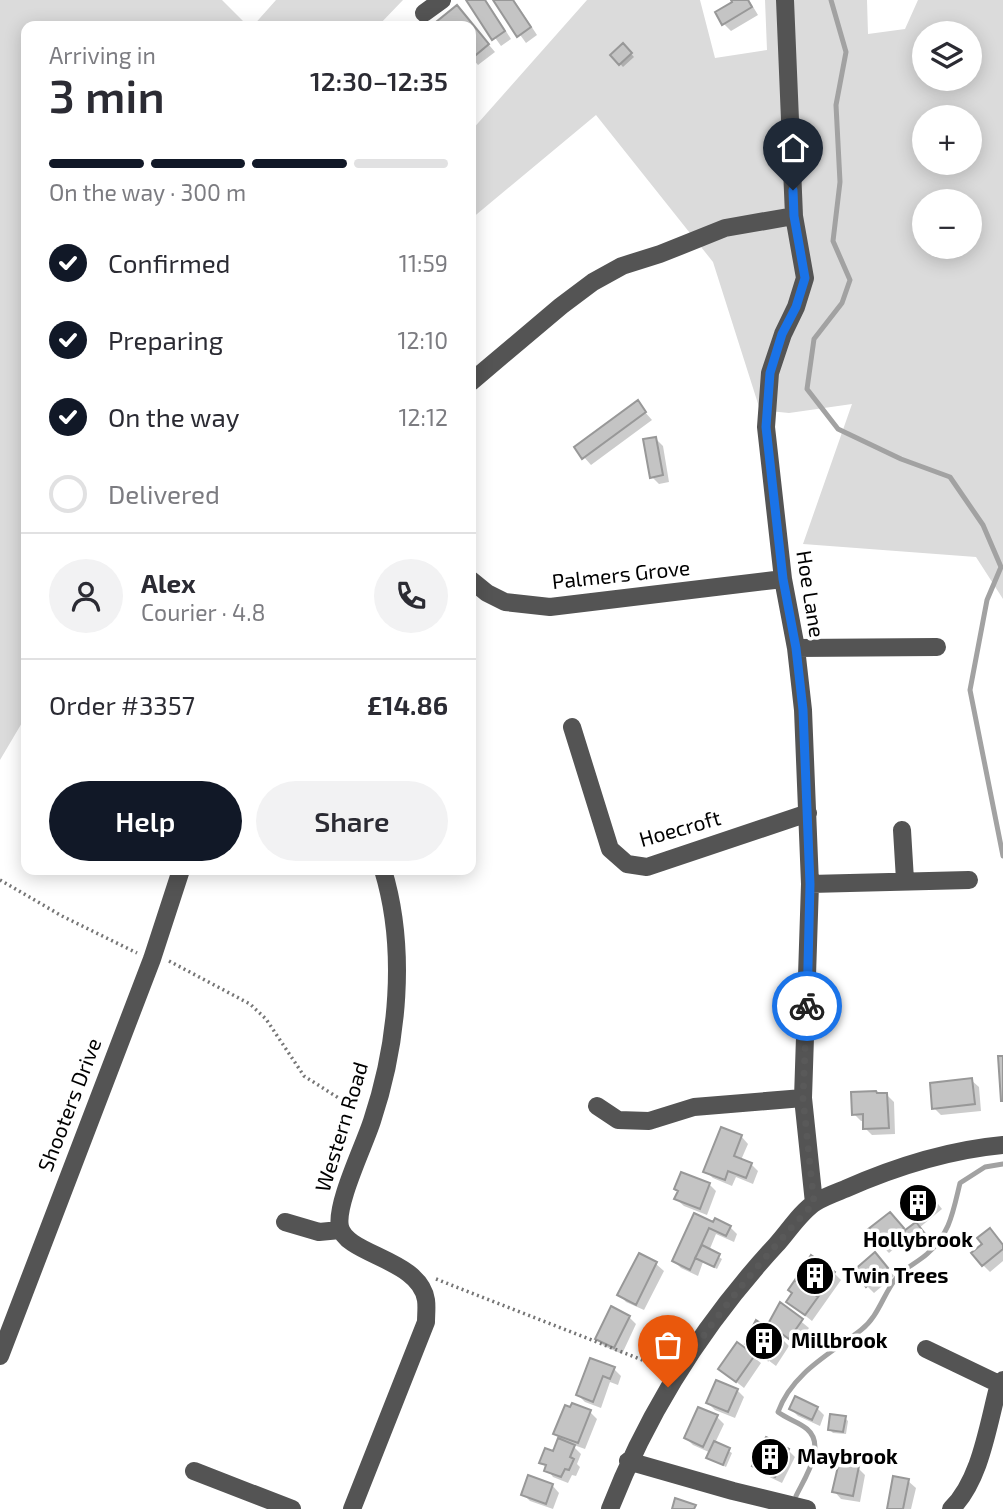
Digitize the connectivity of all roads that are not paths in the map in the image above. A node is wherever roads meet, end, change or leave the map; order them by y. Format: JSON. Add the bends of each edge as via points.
{"nodes":[{"id":1,"x":442,"y":0,"type":"edge"},
{"id":2,"x":785,"y":0,"type":"edge"},
{"id":3,"x":424,"y":13,"type":"dead end"},
{"id":4,"x":794,"y":216,"type":"junction"},
{"id":5,"x":476,"y":378,"type":"edge"},
{"id":6,"x":783,"y":579,"type":"junction"},
{"id":7,"x":476,"y":584,"type":"edge"},
{"id":8,"x":937,"y":647,"type":"dead end"},
{"id":9,"x":796,"y":648,"type":"junction"},
{"id":10,"x":572,"y":727,"type":"dead end"},
{"id":11,"x":808,"y":813,"type":"junction"},
{"id":12,"x":902,"y":830,"type":"dead end"},
{"id":13,"x":179,"y":875,"type":"edge"},
{"id":14,"x":384,"y":875,"type":"edge"},
{"id":15,"x":905,"y":880,"type":"junction"},
{"id":16,"x":969,"y":880,"type":"dead end"},
{"id":17,"x":810,"y":884,"type":"junction"},
{"id":18,"x":803,"y":1098,"type":"junction"},
{"id":19,"x":597,"y":1106,"type":"dead end"},
{"id":20,"x":1003,"y":1145,"type":"edge"},
{"id":21,"x":814,"y":1203,"type":"junction"},
{"id":22,"x":285,"y":1222,"type":"dead end"},
{"id":23,"x":340,"y":1230,"type":"junction"},
{"id":24,"x":926,"y":1349,"type":"dead end"},
{"id":25,"x":0,"y":1356,"type":"edge"},
{"id":26,"x":1001,"y":1382,"type":"edge"},
{"id":27,"x":628,"y":1461,"type":"junction"},
{"id":28,"x":194,"y":1471,"type":"dead end"},
{"id":29,"x":292,"y":1509,"type":"edge"},
{"id":30,"x":352,"y":1509,"type":"edge"},
{"id":31,"x":610,"y":1509,"type":"edge"},
{"id":32,"x":807,"y":1509,"type":"edge"},
{"id":33,"x":951,"y":1509,"type":"edge"}],
"edges":[{"from":1,"to":3,"type":"street"},
{"from":2,"to":4,"type":"street","name":"Hoe Lane"},
{"from":4,"to":5,"type":"street","via":[[725,228],[622,266],[570,299]]},
{"from":4,"to":6,"type":"street","name":"Hoe Lane","via":[[805,278],[770,373],[766,427]]},
{"from":6,"to":7,"type":"street","name":"Palmers Grove","via":[[550,607],[505,603]]},
{"from":6,"to":9,"type":"street","name":"Hoe Lane"},
{"from":8,"to":9,"type":"street"},
{"from":9,"to":11,"type":"street","name":"Hoe Lane"},
{"from":10,"to":11,"type":"street","name":"Hoecroft","via":[[610,849],[627,864],[647,867]]},
{"from":11,"to":17,"type":"street","name":"Hoe Lane"},
{"from":12,"to":15,"type":"street"},
{"from":13,"to":25,"type":"street","name":"Shooters Drive","via":[[153,956]]},
{"from":14,"to":23,"type":"street","name":"Western Road","via":[[396,944],[391,1041],[373,1119],[339,1212]]},
{"from":15,"to":16,"type":"street"},
{"from":15,"to":17,"type":"street"},
{"from":17,"to":18,"type":"street","name":"Hoe Lane"},
{"from":18,"to":19,"type":"street","via":[[694,1107],[649,1121],[618,1119]]},
{"from":18,"to":21,"type":"street","name":"Hoe Lane"},
{"from":20,"to":21,"type":"street","via":[[916,1162]]},
{"from":21,"to":27,"type":"street","via":[[704,1333]]},
{"from":22,"to":23,"type":"street","via":[[319,1232]]},
{"from":23,"to":30,"type":"street","via":[[351,1243],[392,1262],[416,1280],[426,1298],[426,1322]]},
{"from":24,"to":26,"type":"street"},
{"from":26,"to":33,"type":"street","via":[[974,1474]]},
{"from":27,"to":31,"type":"street"},
{"from":27,"to":32,"type":"street"},
{"from":28,"to":29,"type":"street"}]}
